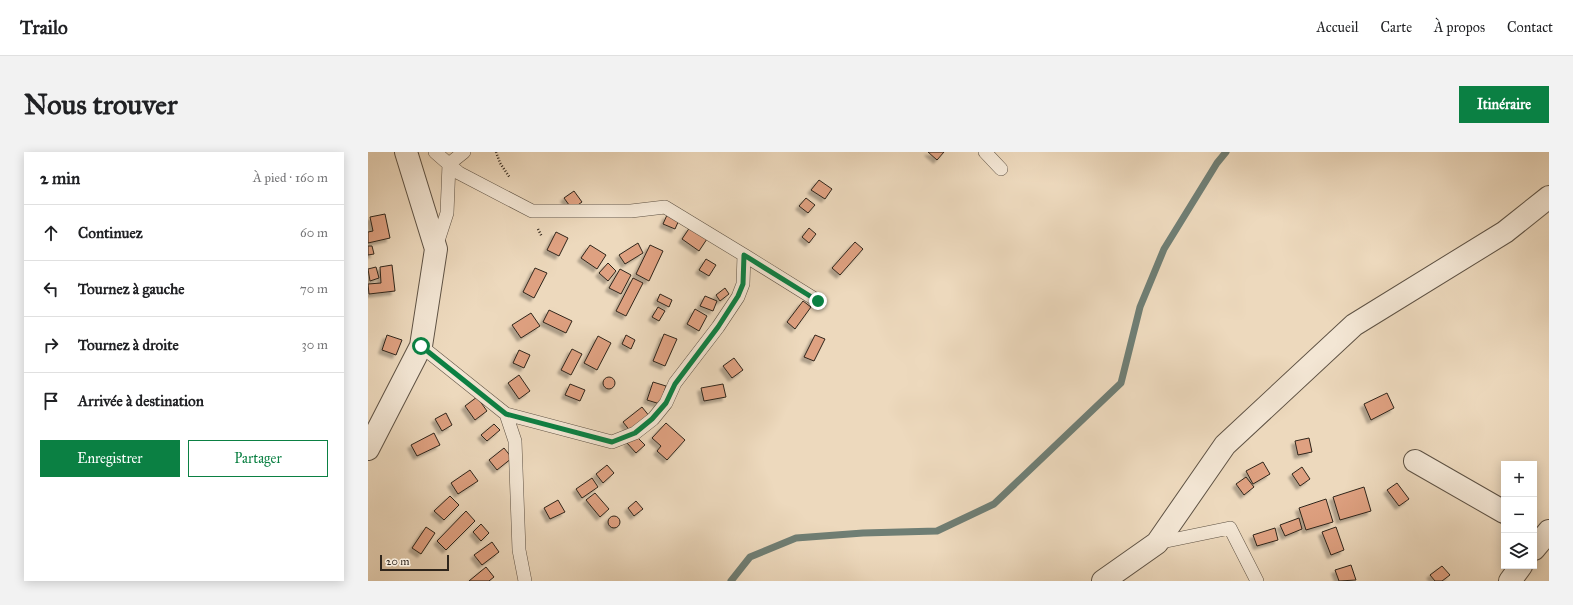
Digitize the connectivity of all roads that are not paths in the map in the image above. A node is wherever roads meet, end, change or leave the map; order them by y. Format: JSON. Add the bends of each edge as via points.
{"nodes":[{"id":1,"x":406,"y":152,"type":"edge"},
{"id":2,"x":435,"y":152,"type":"edge"},
{"id":3,"x":464,"y":152,"type":"edge"},
{"id":4,"x":985,"y":152,"type":"edge"},
{"id":5,"x":449,"y":164,"type":"junction"},
{"id":6,"x":1001,"y":169,"type":"dead end"},
{"id":7,"x":1549,"y":197,"type":"edge"},
{"id":8,"x":436,"y":249,"type":"junction"},
{"id":9,"x":744,"y":255,"type":"junction"},
{"id":10,"x":818,"y":301,"type":"dead end"},
{"id":11,"x":421,"y":346,"type":"junction"},
{"id":12,"x":506,"y":414,"type":"junction"},
{"id":13,"x":368,"y":449,"type":"edge"},
{"id":14,"x":1415,"y":461,"type":"dead end"},
{"id":15,"x":1501,"y":510,"type":"edge"},
{"id":16,"x":1157,"y":543,"type":"junction"},
{"id":17,"x":1519,"y":569,"type":"edge"},
{"id":18,"x":524,"y":581,"type":"edge"},
{"id":19,"x":1103,"y":581,"type":"edge"},
{"id":20,"x":1257,"y":581,"type":"edge"},
{"id":21,"x":1510,"y":581,"type":"edge"}],
"edges":[{"from":1,"to":8,"type":"street"},
{"from":2,"to":5,"type":"lane"},
{"from":3,"to":5,"type":"lane"},
{"from":4,"to":6,"type":"lane"},
{"from":5,"to":8,"type":"lane","via":[[447,213]]},
{"from":5,"to":9,"type":"lane","via":[[459,172],[532,211],[631,211],[665,207]]},
{"from":7,"to":16,"type":"street","via":[[1505,232],[1354,325],[1225,445]]},
{"from":8,"to":11,"type":"street"},
{"from":9,"to":10,"type":"lane"},
{"from":9,"to":12,"type":"lane","via":[[743,284],[738,296],[675,384],[666,403],[635,433],[612,442]]},
{"from":11,"to":12,"type":"lane"},
{"from":11,"to":13,"type":"street"},
{"from":12,"to":18,"type":"lane","via":[[515,441],[520,550]]},
{"from":14,"to":15,"type":"street"},
{"from":16,"to":19,"type":"street"},
{"from":16,"to":20,"type":"lane","via":[[1230,528]]},
{"from":17,"to":21,"type":"street"}]}
